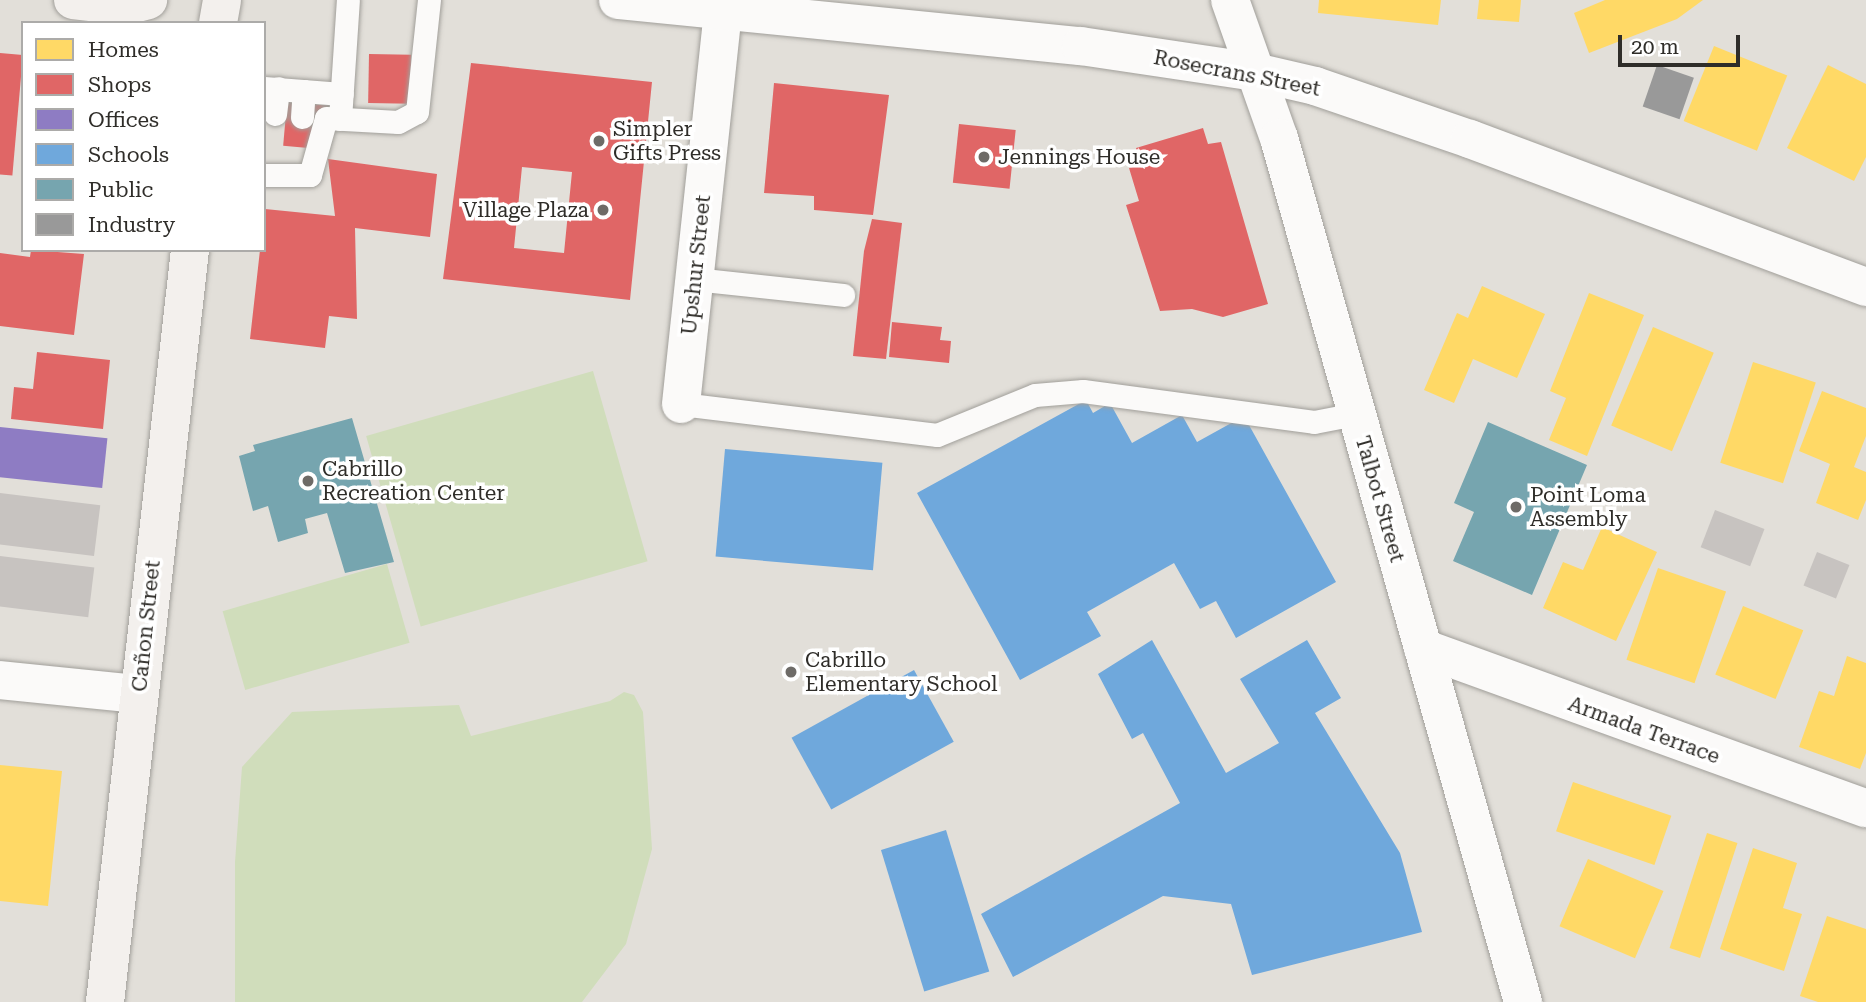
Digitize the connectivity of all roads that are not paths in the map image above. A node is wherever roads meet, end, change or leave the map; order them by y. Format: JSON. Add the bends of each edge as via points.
{"nodes":[{"id":1,"x":73,"y":0,"type":"edge"},
{"id":2,"x":148,"y":0,"type":"edge"},
{"id":3,"x":222,"y":0,"type":"edge"},
{"id":4,"x":348,"y":0,"type":"edge"},
{"id":5,"x":429,"y":0,"type":"edge"},
{"id":6,"x":618,"y":0,"type":"edge"},
{"id":7,"x":1230,"y":0,"type":"edge"},
{"id":8,"x":724,"y":4,"type":"edge"},
{"id":9,"x":218,"y":21,"type":"edge"},
{"id":10,"x":1255,"y":72,"type":"junction"},
{"id":11,"x":271,"y":88,"type":"edge"},
{"id":12,"x":304,"y":91,"type":"junction"},
{"id":13,"x":342,"y":94,"type":"junction"},
{"id":14,"x":275,"y":114,"type":"dead end"},
{"id":15,"x":302,"y":117,"type":"dead end"},
{"id":16,"x":340,"y":119,"type":"junction"},
{"id":17,"x":269,"y":170,"type":"edge"},
{"id":18,"x":190,"y":252,"type":"edge"},
{"id":19,"x":694,"y":279,"type":"junction"},
{"id":20,"x":1866,"y":287,"type":"edge"},
{"id":21,"x":844,"y":295,"type":"dead end"},
{"id":22,"x":681,"y":404,"type":"joint"},
{"id":23,"x":1355,"y":414,"type":"junction"},
{"id":24,"x":1423,"y":648,"type":"junction"},
{"id":25,"x":0,"y":680,"type":"edge"},
{"id":26,"x":139,"y":694,"type":"junction"},
{"id":27,"x":1866,"y":808,"type":"edge"},
{"id":28,"x":1515,"y":1000,"type":"edge"},
{"id":29,"x":105,"y":1002,"type":"edge"}],
"edges":[{"from":1,"to":2,"type":"main road","via":[[126,6]]},
{"from":3,"to":9,"type":"main road"},
{"from":4,"to":13,"type":"lane"},
{"from":5,"to":16,"type":"lane","via":[[418,113],[398,122]]},
{"from":6,"to":8,"type":"main road","name":"Rosecrans Street"},
{"from":7,"to":10,"type":"main road","name":"Talbot Street"},
{"from":8,"to":10,"type":"main road","name":"Rosecrans Street","via":[[1081,46]]},
{"from":8,"to":19,"type":"main road","name":"Upshur Street"},
{"from":10,"to":20,"type":"main road","name":"Rosecrans Street","via":[[1315,86],[1470,138]]},
{"from":10,"to":23,"type":"main road","name":"Talbot Street","via":[[1279,138]]},
{"from":11,"to":12,"type":"lane"},
{"from":11,"to":14,"type":"lane"},
{"from":12,"to":13,"type":"lane"},
{"from":12,"to":15,"type":"lane"},
{"from":13,"to":16,"type":"lane"},
{"from":16,"to":17,"type":"lane","via":[[323,121],[313,170]]},
{"from":18,"to":26,"type":"main road","name":"Cañon Street"},
{"from":19,"to":21,"type":"lane"},
{"from":19,"to":22,"type":"main road","name":"Upshur Street"},
{"from":22,"to":23,"type":"lane","via":[[936,435],[1035,395],[1083,391],[1314,422]]},
{"from":23,"to":24,"type":"main road","name":"Talbot Street"},
{"from":24,"to":27,"type":"main road","name":"Armada Terrace"},
{"from":24,"to":28,"type":"main road","name":"Talbot Street"},
{"from":25,"to":26,"type":"main road"},
{"from":26,"to":29,"type":"main road","name":"Cañon Street"}]}
